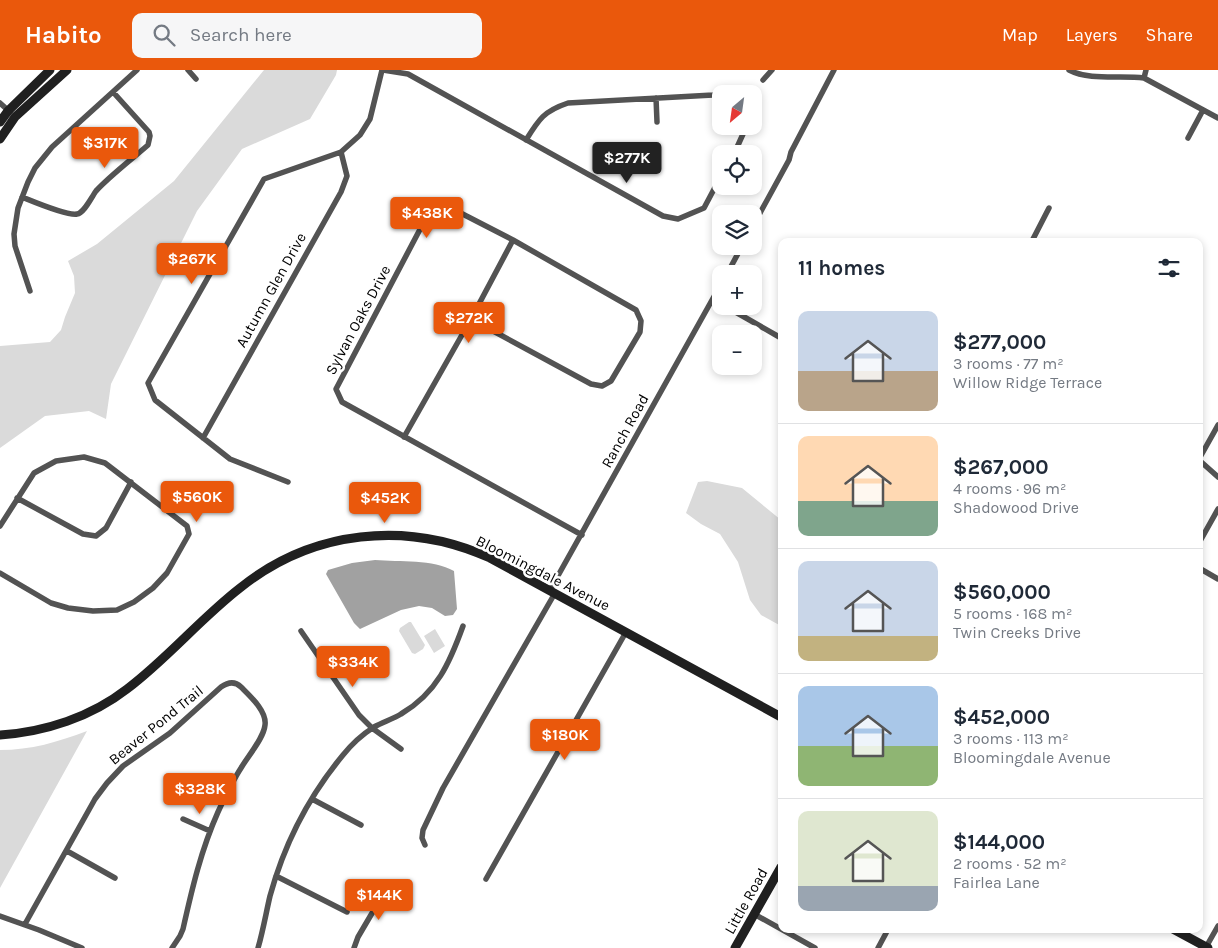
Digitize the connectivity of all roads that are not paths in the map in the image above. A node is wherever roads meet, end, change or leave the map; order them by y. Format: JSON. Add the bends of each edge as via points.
{"nodes":[{"id":1,"x":50,"y":70,"type":"edge"},
{"id":2,"x":67,"y":70,"type":"edge"},
{"id":3,"x":137,"y":70,"type":"edge"},
{"id":4,"x":188,"y":70,"type":"edge"},
{"id":5,"x":382,"y":70,"type":"edge"},
{"id":6,"x":772,"y":70,"type":"edge"},
{"id":7,"x":834,"y":70,"type":"edge"},
{"id":8,"x":1069,"y":70,"type":"edge"},
{"id":9,"x":1146,"y":70,"type":"edge"},
{"id":10,"x":1144,"y":78,"type":"junction"},
{"id":11,"x":196,"y":79,"type":"dead end"},
{"id":12,"x":763,"y":80,"type":"dead end"},
{"id":13,"x":113,"y":92,"type":"junction"},
{"id":14,"x":712,"y":95,"type":"edge"},
{"id":15,"x":656,"y":98,"type":"junction"},
{"id":16,"x":0,"y":103,"type":"edge"},
{"id":17,"x":1204,"y":110,"type":"junction"},
{"id":18,"x":12,"y":114,"type":"junction"},
{"id":19,"x":1218,"y":118,"type":"edge"},
{"id":20,"x":0,"y":122,"type":"edge"},
{"id":21,"x":657,"y":122,"type":"dead end"},
{"id":22,"x":1188,"y":138,"type":"dead end"},
{"id":23,"x":0,"y":139,"type":"edge"},
{"id":24,"x":526,"y":140,"type":"junction"},
{"id":25,"x":341,"y":152,"type":"junction"},
{"id":26,"x":712,"y":193,"type":"edge"},
{"id":27,"x":22,"y":197,"type":"junction"},
{"id":28,"x":1049,"y":208,"type":"dead end"},
{"id":29,"x":762,"y":209,"type":"edge"},
{"id":30,"x":1034,"y":238,"type":"edge"},
{"id":31,"x":513,"y":240,"type":"junction"},
{"id":32,"x":30,"y":291,"type":"dead end"},
{"id":33,"x":712,"y":301,"type":"edge"},
{"id":34,"x":741,"y":315,"type":"edge"},
{"id":35,"x":471,"y":319,"type":"junction"},
{"id":36,"x":778,"y":336,"type":"edge"},
{"id":37,"x":1218,"y":425,"type":"edge"},
{"id":38,"x":404,"y":437,"type":"junction"},
{"id":39,"x":202,"y":438,"type":"junction"},
{"id":40,"x":1203,"y":453,"type":"edge"},
{"id":41,"x":1203,"y":464,"type":"edge"},
{"id":42,"x":1218,"y":477,"type":"edge"},
{"id":43,"x":131,"y":482,"type":"junction"},
{"id":44,"x":288,"y":482,"type":"dead end"},
{"id":45,"x":17,"y":498,"type":"junction"},
{"id":46,"x":1218,"y":509,"type":"edge"},
{"id":47,"x":0,"y":526,"type":"edge"},
{"id":48,"x":582,"y":535,"type":"junction"},
{"id":49,"x":1203,"y":536,"type":"edge"},
{"id":50,"x":1203,"y":570,"type":"edge"},
{"id":51,"x":0,"y":573,"type":"edge"},
{"id":52,"x":1218,"y":579,"type":"edge"},
{"id":53,"x":552,"y":591,"type":"junction"},
{"id":54,"x":463,"y":626,"type":"dead end"},
{"id":55,"x":301,"y":631,"type":"dead end"},
{"id":56,"x":626,"y":632,"type":"junction"},
{"id":57,"x":778,"y":715,"type":"edge"},
{"id":58,"x":372,"y":728,"type":"junction"},
{"id":59,"x":0,"y":735,"type":"edge"},
{"id":60,"x":401,"y":749,"type":"dead end"},
{"id":61,"x":312,"y":799,"type":"junction"},
{"id":62,"x":182,"y":819,"type":"dead end"},
{"id":63,"x":361,"y":825,"type":"dead end"},
{"id":64,"x":210,"y":831,"type":"junction"},
{"id":65,"x":425,"y":845,"type":"dead end"},
{"id":66,"x":67,"y":850,"type":"junction"},
{"id":67,"x":778,"y":872,"type":"edge"},
{"id":68,"x":276,"y":876,"type":"junction"},
{"id":69,"x":115,"y":878,"type":"dead end"},
{"id":70,"x":486,"y":879,"type":"dead end"},
{"id":71,"x":388,"y":886,"type":"dead end"},
{"id":72,"x":347,"y":912,"type":"dead end"},
{"id":73,"x":754,"y":914,"type":"junction"},
{"id":74,"x":0,"y":916,"type":"edge"},
{"id":75,"x":25,"y":924,"type":"junction"},
{"id":76,"x":1218,"y":926,"type":"edge"},
{"id":77,"x":778,"y":928,"type":"edge"},
{"id":78,"x":788,"y":933,"type":"edge"},
{"id":79,"x":795,"y":933,"type":"edge"},
{"id":80,"x":887,"y":933,"type":"edge"},
{"id":81,"x":1179,"y":933,"type":"edge"},
{"id":82,"x":793,"y":936,"type":"junction"},
{"id":83,"x":82,"y":948,"type":"edge"},
{"id":84,"x":172,"y":948,"type":"edge"},
{"id":85,"x":258,"y":948,"type":"edge"},
{"id":86,"x":354,"y":948,"type":"edge"},
{"id":87,"x":735,"y":948,"type":"edge"},
{"id":88,"x":815,"y":948,"type":"edge"},
{"id":89,"x":878,"y":948,"type":"edge"},
{"id":90,"x":1207,"y":948,"type":"edge"}],
"edges":[{"from":1,"to":18,"type":"street"},
{"from":2,"to":18,"type":"street"},
{"from":3,"to":13,"type":"street"},
{"from":4,"to":11,"type":"street"},
{"from":5,"to":24,"type":"street","via":[[408,74]]},
{"from":5,"to":25,"type":"street","via":[[370,118],[360,135]]},
{"from":6,"to":12,"type":"street"},
{"from":7,"to":29,"type":"street"},
{"from":8,"to":10,"type":"street","via":[[1086,76]]},
{"from":9,"to":10,"type":"street"},
{"from":10,"to":17,"type":"street"},
{"from":13,"to":27,"type":"street","via":[[43,157]]},
{"from":13,"to":27,"type":"street","via":[[149,132],[148,144],[99,188],[78,214],[68,214]]},
{"from":14,"to":15,"type":"street"},
{"from":15,"to":21,"type":"street"},
{"from":15,"to":24,"type":"street","via":[[568,103],[555,107],[536,124]]},
{"from":16,"to":18,"type":"street"},
{"from":17,"to":19,"type":"street"},
{"from":17,"to":22,"type":"street"},
{"from":18,"to":20,"type":"street"},
{"from":18,"to":23,"type":"street"},
{"from":24,"to":26,"type":"street","via":[[663,216],[678,219],[704,208]]},
{"from":25,"to":39,"type":"street","name":"Autumn Glen Drive","via":[[347,176],[341,192]]},
{"from":25,"to":39,"type":"street","via":[[264,179],[148,383],[155,400]]},
{"from":27,"to":32,"type":"street","via":[[15,224],[15,246]]},
{"from":28,"to":30,"type":"street"},
{"from":31,"to":35,"type":"street"},
{"from":31,"to":35,"type":"street","name":"Sylvan Oaks Drive","via":[[636,310],[641,321],[640,332],[611,382],[602,386],[591,384]]},
{"from":31,"to":38,"type":"street","name":"Sylvan Oaks Drive","via":[[449,207],[434,209],[427,216],[336,389],[342,402]]},
{"from":33,"to":48,"type":"street","name":"Ranch Road"},
{"from":34,"to":36,"type":"street"},
{"from":35,"to":38,"type":"street"},
{"from":37,"to":40,"type":"street"},
{"from":38,"to":48,"type":"street","name":"Sylvan Oaks Drive"},
{"from":39,"to":44,"type":"street","via":[[230,459]]},
{"from":41,"to":42,"type":"street"},
{"from":43,"to":45,"type":"street","via":[[105,463],[84,457],[56,461],[34,473]]},
{"from":43,"to":45,"type":"street","via":[[106,528],[96,536],[83,534]]},
{"from":43,"to":51,"type":"street","via":[[187,526],[189,534],[167,573],[134,602],[117,610],[68,608],[51,603]]},
{"from":45,"to":47,"type":"street"},
{"from":46,"to":49,"type":"street"},
{"from":48,"to":53,"type":"street","name":"Ranch Road"},
{"from":50,"to":52,"type":"street"},
{"from":53,"to":56,"type":"street","name":"Bloomingdale Avenue"},
{"from":53,"to":59,"type":"street","name":"Bloomingdale Avenue","via":[[490,558],[444,542],[388,535],[332,542],[291,557],[250,580],[137,681],[102,705],[52,726]]},
{"from":53,"to":65,"type":"street","name":"Ranch Road","via":[[532,634],[443,788],[423,830]]},
{"from":54,"to":58,"type":"street","via":[[454,652],[436,684],[402,714]]},
{"from":55,"to":58,"type":"street","via":[[359,715]]},
{"from":56,"to":57,"type":"street","name":"Bloomingdale Avenue"},
{"from":56,"to":70,"type":"street"},
{"from":58,"to":60,"type":"street"},
{"from":58,"to":61,"type":"street","via":[[344,753]]},
{"from":61,"to":63,"type":"street"},
{"from":61,"to":68,"type":"street","via":[[293,832]]},
{"from":62,"to":64,"type":"street"},
{"from":64,"to":66,"type":"street","name":"Beaver Pond Trail","via":[[265,725],[262,710],[240,686],[233,683],[221,687],[170,733],[117,772],[99,794]]},
{"from":64,"to":84,"type":"street","name":"Beaver Pond Trail","via":[[180,936]]},
{"from":66,"to":69,"type":"street"},
{"from":66,"to":75,"type":"street","name":"Beaver Pond Trail"},
{"from":67,"to":73,"type":"street","name":"Little Road"},
{"from":68,"to":72,"type":"street"},
{"from":68,"to":85,"type":"street"},
{"from":71,"to":86,"type":"street"},
{"from":73,"to":77,"type":"street"},
{"from":73,"to":87,"type":"street","name":"Little Road"},
{"from":74,"to":75,"type":"street"},
{"from":75,"to":83,"type":"street"},
{"from":76,"to":90,"type":"street"},
{"from":78,"to":82,"type":"street"},
{"from":79,"to":82,"type":"street"},
{"from":80,"to":89,"type":"street"},
{"from":81,"to":90,"type":"street"},
{"from":82,"to":88,"type":"street"}]}
